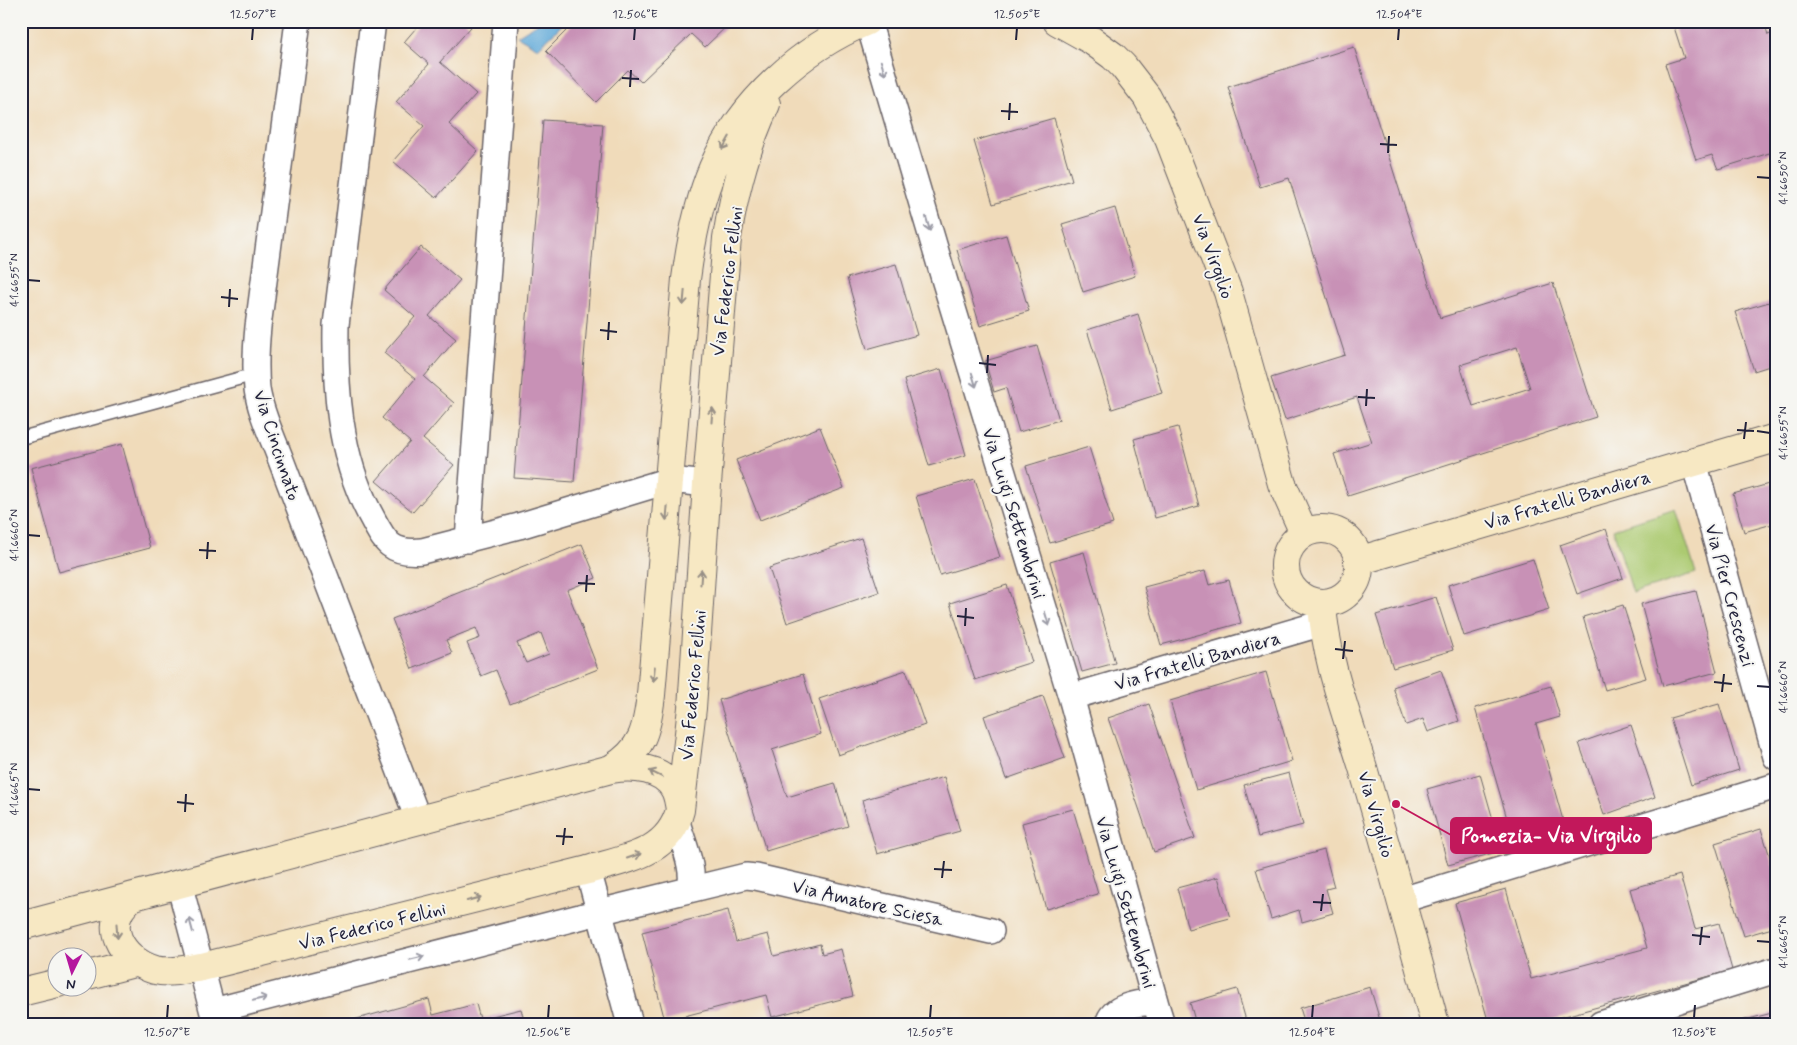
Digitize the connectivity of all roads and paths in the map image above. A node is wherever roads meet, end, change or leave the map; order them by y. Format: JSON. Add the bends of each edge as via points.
{"nodes":[{"id":1,"x":298,"y":21,"type":"edge"},
{"id":2,"x":372,"y":21,"type":"edge"},
{"id":3,"x":506,"y":21,"type":"edge"},
{"id":4,"x":868,"y":21,"type":"edge"},
{"id":5,"x":1058,"y":21,"type":"edge"},
{"id":6,"x":779,"y":78,"type":"junction"},
{"id":7,"x":256,"y":374,"type":"junction"},
{"id":8,"x":21,"y":438,"type":"edge"},
{"id":9,"x":1776,"y":438,"type":"edge"},
{"id":10,"x":1694,"y":462,"type":"junction"},
{"id":11,"x":670,"y":480,"type":"junction"},
{"id":12,"x":707,"y":484,"type":"junction"},
{"id":13,"x":1304,"y":534,"type":"junction"},
{"id":14,"x":468,"y":540,"type":"junction"},
{"id":15,"x":1358,"y":560,"type":"junction"},
{"id":16,"x":1322,"y":613,"type":"junction"},
{"id":17,"x":1070,"y":697,"type":"junction"},
{"id":18,"x":1776,"y":757,"type":"edge"},
{"id":19,"x":611,"y":769,"type":"junction"},
{"id":20,"x":1776,"y":786,"type":"edge"},
{"id":21,"x":678,"y":816,"type":"junction"},
{"id":22,"x":418,"y":819,"type":"junction"},
{"id":23,"x":588,"y":870,"type":"junction"},
{"id":24,"x":180,"y":883,"type":"junction"},
{"id":25,"x":689,"y":890,"type":"junction"},
{"id":26,"x":132,"y":897,"type":"junction"},
{"id":27,"x":1402,"y":900,"type":"junction"},
{"id":28,"x":598,"y":912,"type":"junction"},
{"id":29,"x":21,"y":926,"type":"edge"},
{"id":30,"x":990,"y":931,"type":"dead end"},
{"id":31,"x":138,"y":962,"type":"junction"},
{"id":32,"x":202,"y":966,"type":"junction"},
{"id":33,"x":1776,"y":970,"type":"edge"},
{"id":34,"x":98,"y":972,"type":"edge"},
{"id":35,"x":48,"y":985,"type":"edge"},
{"id":36,"x":21,"y":992,"type":"edge"},
{"id":37,"x":1159,"y":1014,"type":"edge"},
{"id":38,"x":214,"y":1017,"type":"edge"},
{"id":39,"x":1605,"y":1023,"type":"edge"},
{"id":40,"x":630,"y":1024,"type":"edge"},
{"id":41,"x":1108,"y":1024,"type":"edge"},
{"id":42,"x":1435,"y":1024,"type":"edge"}],
"edges":[{"from":1,"to":7,"type":"street","name":"Via Cincinnato","via":[[258,327]]},
{"from":2,"to":14,"type":"street","via":[[336,325],[338,386],[346,453],[358,490],[383,538],[390,545],[414,552]]},
{"from":3,"to":14,"type":"street"},
{"from":4,"to":6,"type":"street","via":[[820,46]]},
{"from":4,"to":17,"type":"street","name":"Via Luigi Settembrini","one_way":true},
{"from":5,"to":13,"type":"street","name":"Via Virgilio","via":[[1091,40],[1123,66],[1147,97],[1169,139],[1228,292],[1282,484]]},
{"from":6,"to":11,"type":"street","name":"Via Federico Fellini","one_way":true,"via":[[750,108],[726,142],[696,217],[686,279]]},
{"from":12,"to":6,"type":"street","name":"Via Federico Fellini","one_way":true,"via":[[722,281],[730,221],[752,139]]},
{"from":7,"to":8,"type":"lane"},
{"from":7,"to":22,"type":"street","name":"Via Cincinnato","via":[[260,400],[276,446]]},
{"from":9,"to":10,"type":"street","name":"Via Fratelli Bandiera"},
{"from":10,"to":15,"type":"street","name":"Via Fratelli Bandiera"},
{"from":10,"to":18,"type":"street","name":"Via Pier Crescenzi"},
{"from":11,"to":12,"type":"street"},
{"from":11,"to":14,"type":"street"},
{"from":11,"to":19,"type":"street","name":"Via Federico Fellini","one_way":true,"via":[[647,725],[636,749]]},
{"from":21,"to":12,"type":"street","name":"Via Federico Fellini","one_way":true,"via":[[692,708]]},
{"from":13,"to":15,"type":"street","via":[[1315,530],[1338,533],[1348,540]]},
{"from":13,"to":16,"type":"street","via":[[1288,551],[1286,575],[1299,595]]},
{"from":15,"to":16,"type":"street","via":[[1358,573],[1353,585]]},
{"from":16,"to":17,"type":"street","name":"Via Fratelli Bandiera"},
{"from":16,"to":27,"type":"street","name":"Via Virgilio","via":[[1336,678]]},
{"from":17,"to":37,"type":"street","name":"Via Luigi Settembrini"},
{"from":21,"to":19,"type":"street","one_way":true,"via":[[676,791],[658,774],[642,768]]},
{"from":19,"to":22,"type":"street","name":"Via Federico Fellini"},
{"from":20,"to":27,"type":"street"},
{"from":23,"to":21,"type":"street","name":"Via Federico Fellini","one_way":true,"via":[[647,851],[665,838]]},
{"from":21,"to":25,"type":"street","via":[[691,869]]},
{"from":22,"to":24,"type":"street","name":"Via Federico Fellini"},
{"from":23,"to":28,"type":"street"},
{"from":32,"to":23,"type":"street","name":"Via Federico Fellini","one_way":true},
{"from":24,"to":26,"type":"street","name":"Via Federico Fellini"},
{"from":32,"to":24,"type":"street","one_way":true},
{"from":25,"to":28,"type":"street"},
{"from":25,"to":30,"type":"street","name":"Via Amatore Sciesa","via":[[756,876]]},
{"from":26,"to":29,"type":"street","name":"Via Federico Fellini"},
{"from":26,"to":31,"type":"street","name":"Via Federico Fellini","one_way":true,"via":[[120,910],[117,934],[124,951]]},
{"from":27,"to":42,"type":"street","name":"Via Virgilio"},
{"from":38,"to":28,"type":"street","one_way":true},
{"from":28,"to":40,"type":"street"},
{"from":31,"to":32,"type":"street","name":"Via Federico Fellini","via":[[171,972]]},
{"from":31,"to":34,"type":"street"},
{"from":32,"to":38,"type":"street"},
{"from":33,"to":39,"type":"street"},
{"from":35,"to":36,"type":"street"},
{"from":37,"to":41,"type":"street","via":[[1154,1003],[1147,1002],[1123,1008],[1110,1016]]}]}
